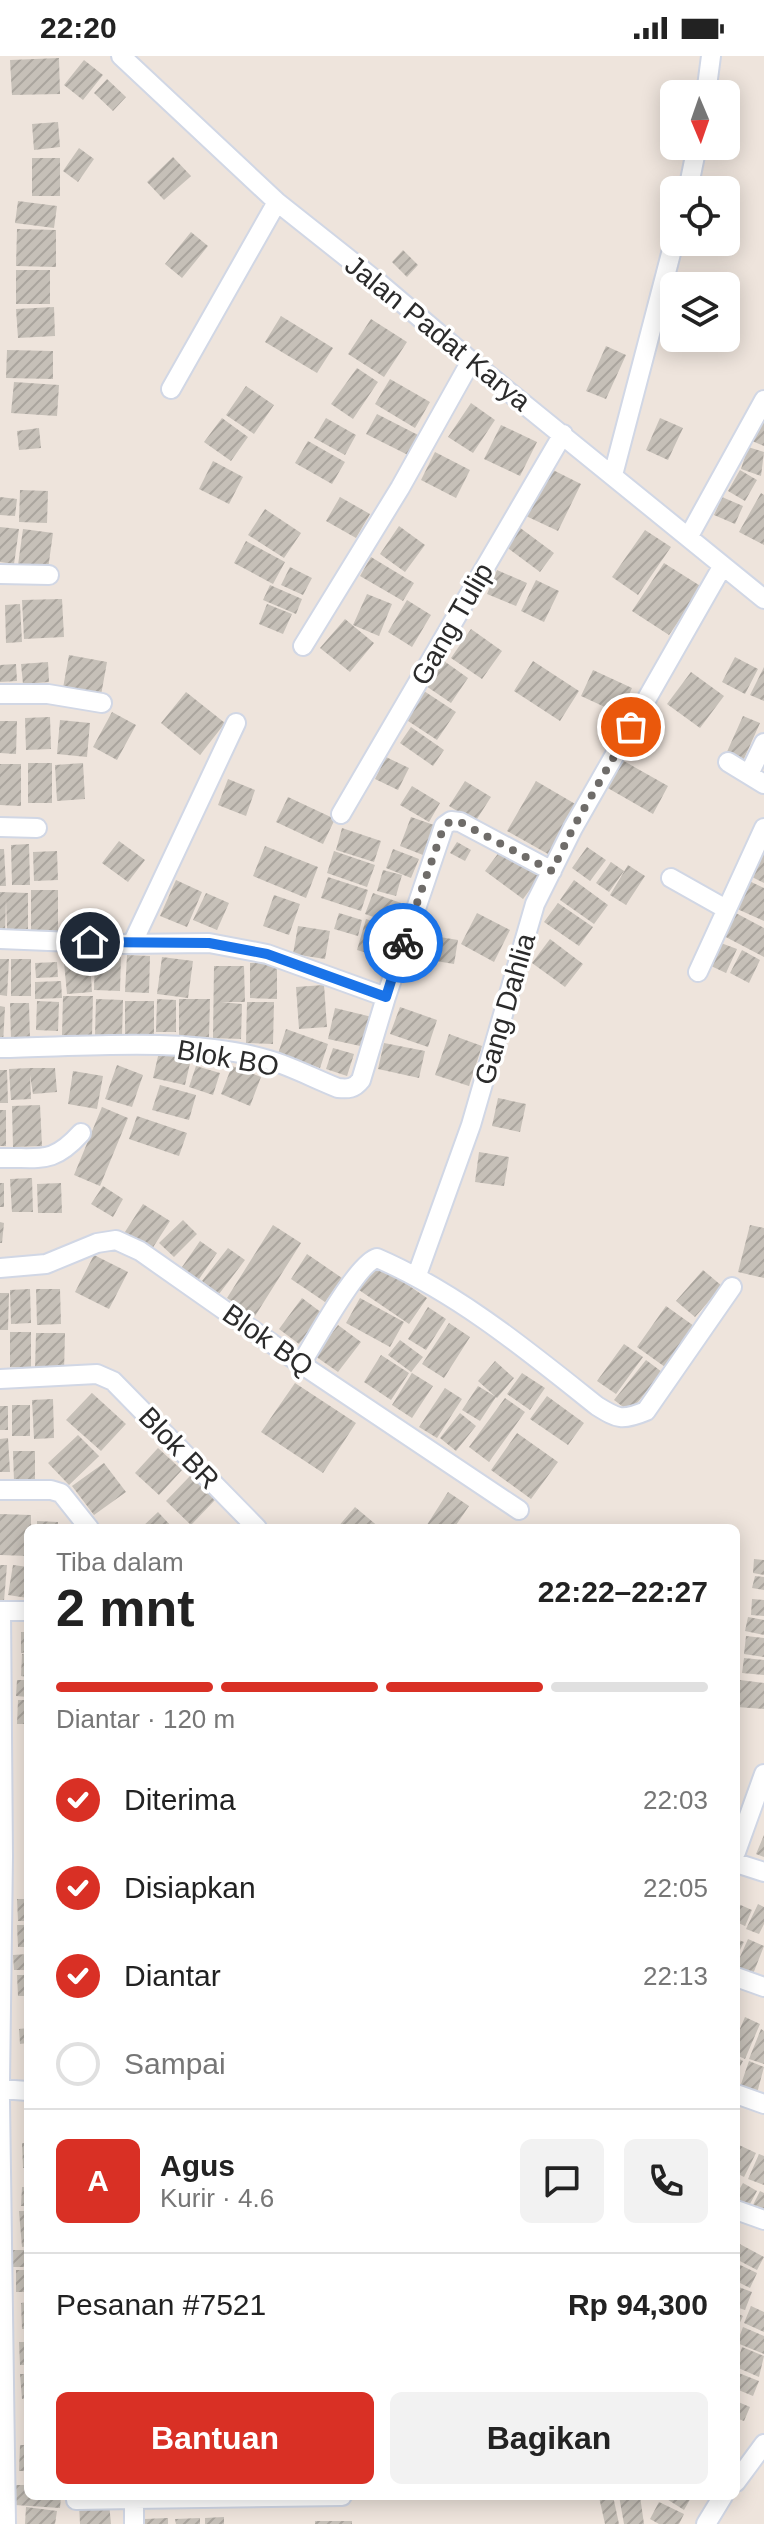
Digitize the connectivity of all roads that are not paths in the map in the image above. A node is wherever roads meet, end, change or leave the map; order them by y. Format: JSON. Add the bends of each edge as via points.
{"nodes":[{"id":1,"x":121,"y":56,"type":"edge"},
{"id":2,"x":711,"y":56,"type":"edge"},
{"id":3,"x":708,"y":80,"type":"edge"},
{"id":4,"x":277,"y":202,"type":"junction"},
{"id":5,"x":670,"y":256,"type":"edge"},
{"id":6,"x":471,"y":361,"type":"junction"},
{"id":7,"x":171,"y":389,"type":"dead end"},
{"id":8,"x":764,"y":400,"type":"edge"},
{"id":9,"x":563,"y":434,"type":"junction"},
{"id":10,"x":613,"y":475,"type":"junction"},
{"id":11,"x":689,"y":536,"type":"junction"},
{"id":12,"x":722,"y":567,"type":"junction"},
{"id":13,"x":0,"y":574,"type":"edge"},
{"id":14,"x":49,"y":575,"type":"dead end"},
{"id":15,"x":764,"y":599,"type":"edge"},
{"id":16,"x":303,"y":646,"type":"dead end"},
{"id":17,"x":0,"y":694,"type":"edge"},
{"id":18,"x":102,"y":703,"type":"dead end"},
{"id":19,"x":236,"y":723,"type":"dead end"},
{"id":20,"x":764,"y":743,"type":"edge"},
{"id":21,"x":728,"y":762,"type":"dead end"},
{"id":22,"x":756,"y":779,"type":"edge"},
{"id":23,"x":341,"y":814,"type":"dead end"},
{"id":24,"x":0,"y":827,"type":"edge"},
{"id":25,"x":37,"y":828,"type":"dead end"},
{"id":26,"x":764,"y":828,"type":"edge"},
{"id":27,"x":552,"y":871,"type":"junction"},
{"id":28,"x":671,"y":878,"type":"dead end"},
{"id":29,"x":726,"y":909,"type":"junction"},
{"id":30,"x":0,"y":939,"type":"edge"},
{"id":31,"x":132,"y":944,"type":"junction"},
{"id":32,"x":698,"y":972,"type":"dead end"},
{"id":33,"x":386,"y":997,"type":"junction"},
{"id":34,"x":0,"y":1048,"type":"edge"},
{"id":35,"x":81,"y":1133,"type":"dead end"},
{"id":36,"x":0,"y":1158,"type":"edge"},
{"id":37,"x":0,"y":1268,"type":"edge"},
{"id":38,"x":417,"y":1275,"type":"junction"},
{"id":39,"x":732,"y":1287,"type":"dead end"},
{"id":40,"x":301,"y":1364,"type":"junction"},
{"id":41,"x":0,"y":1379,"type":"edge"},
{"id":42,"x":0,"y":1490,"type":"edge"},
{"id":43,"x":519,"y":1510,"type":"dead end"},
{"id":44,"x":86,"y":1524,"type":"edge"},
{"id":45,"x":253,"y":1524,"type":"edge"},
{"id":46,"x":1,"y":1611,"type":"edge"},
{"id":47,"x":24,"y":1611,"type":"edge"},
{"id":48,"x":1,"y":1735,"type":"edge"},
{"id":49,"x":764,"y":1774,"type":"edge"},
{"id":50,"x":740,"y":1841,"type":"edge"},
{"id":51,"x":2,"y":1857,"type":"edge"},
{"id":52,"x":740,"y":1864,"type":"edge"},
{"id":53,"x":764,"y":1872,"type":"edge"},
{"id":54,"x":1,"y":1971,"type":"edge"},
{"id":55,"x":740,"y":1978,"type":"edge"},
{"id":56,"x":764,"y":1987,"type":"edge"},
{"id":57,"x":0,"y":2086,"type":"edge"},
{"id":58,"x":24,"y":2090,"type":"edge"},
{"id":59,"x":740,"y":2095,"type":"edge"},
{"id":60,"x":0,"y":2100,"type":"edge"},
{"id":61,"x":764,"y":2104,"type":"edge"},
{"id":62,"x":740,"y":2211,"type":"edge"},
{"id":63,"x":0,"y":2217,"type":"edge"},
{"id":64,"x":764,"y":2220,"type":"edge"},
{"id":65,"x":2,"y":2410,"type":"edge"},
{"id":66,"x":764,"y":2444,"type":"edge"},
{"id":67,"x":740,"y":2477,"type":"edge"},
{"id":68,"x":134,"y":2500,"type":"edge"},
{"id":69,"x":721,"y":2500,"type":"edge"},
{"id":70,"x":0,"y":2523,"type":"edge"},
{"id":71,"x":6,"y":2524,"type":"edge"},
{"id":72,"x":134,"y":2524,"type":"edge"},
{"id":73,"x":706,"y":2524,"type":"edge"}],
"edges":[{"from":1,"to":4,"type":"street","name":"Jalan Padat Karya"},
{"from":2,"to":3,"type":"street"},
{"from":4,"to":6,"type":"street","name":"Jalan Padat Karya"},
{"from":4,"to":7,"type":"street"},
{"from":5,"to":10,"type":"street"},
{"from":6,"to":9,"type":"street","name":"Jalan Padat Karya"},
{"from":6,"to":16,"type":"street"},
{"from":8,"to":11,"type":"street"},
{"from":9,"to":10,"type":"street","name":"Jalan Padat Karya"},
{"from":9,"to":23,"type":"street","name":"Gang Tulip"},
{"from":10,"to":11,"type":"street","name":"Jalan Padat Karya"},
{"from":11,"to":12,"type":"street","name":"Jalan Padat Karya"},
{"from":12,"to":15,"type":"street","name":"Jalan Padat Karya"},
{"from":12,"to":27,"type":"street","name":"Gang Dahlia"},
{"from":13,"to":14,"type":"street"},
{"from":17,"to":18,"type":"street","via":[[48,694]]},
{"from":19,"to":31,"type":"street"},
{"from":20,"to":22,"type":"street"},
{"from":21,"to":22,"type":"street"},
{"from":24,"to":25,"type":"street"},
{"from":26,"to":29,"type":"street"},
{"from":27,"to":33,"type":"street","via":[[451,821],[440,832]]},
{"from":27,"to":38,"type":"street","name":"Gang Dahlia","via":[[535,904],[471,1125]]},
{"from":28,"to":29,"type":"street"},
{"from":29,"to":32,"type":"street"},
{"from":30,"to":31,"type":"street"},
{"from":31,"to":33,"type":"street","via":[[209,943],[267,954]]},
{"from":33,"to":34,"type":"street","name":"Blok BO","via":[[361,1080],[348,1089],[269,1060],[216,1050]]},
{"from":35,"to":36,"type":"street","via":[[65,1151],[51,1157]]},
{"from":37,"to":40,"type":"street","name":"Blok BQ","via":[[46,1264],[116,1240],[140,1251]]},
{"from":38,"to":39,"type":"street","via":[[618,1419],[646,1411]]},
{"from":38,"to":40,"type":"street","via":[[372,1259],[346,1290]]},
{"from":40,"to":43,"type":"street","name":"Blok BQ"},
{"from":41,"to":45,"type":"street","name":"Blok BR","via":[[97,1374],[113,1381]]},
{"from":42,"to":44,"type":"street","via":[[61,1493]]},
{"from":46,"to":47,"type":"street"},
{"from":46,"to":48,"type":"street"},
{"from":48,"to":51,"type":"street"},
{"from":49,"to":50,"type":"street"},
{"from":51,"to":54,"type":"street"},
{"from":52,"to":53,"type":"street"},
{"from":54,"to":57,"type":"street"},
{"from":55,"to":56,"type":"street"},
{"from":57,"to":58,"type":"street"},
{"from":59,"to":61,"type":"street"},
{"from":60,"to":63,"type":"street"},
{"from":62,"to":64,"type":"street"},
{"from":63,"to":65,"type":"street"},
{"from":65,"to":71,"type":"street"},
{"from":66,"to":67,"type":"street"},
{"from":68,"to":72,"type":"street"},
{"from":69,"to":73,"type":"street"},
{"from":70,"to":71,"type":"street"}]}
